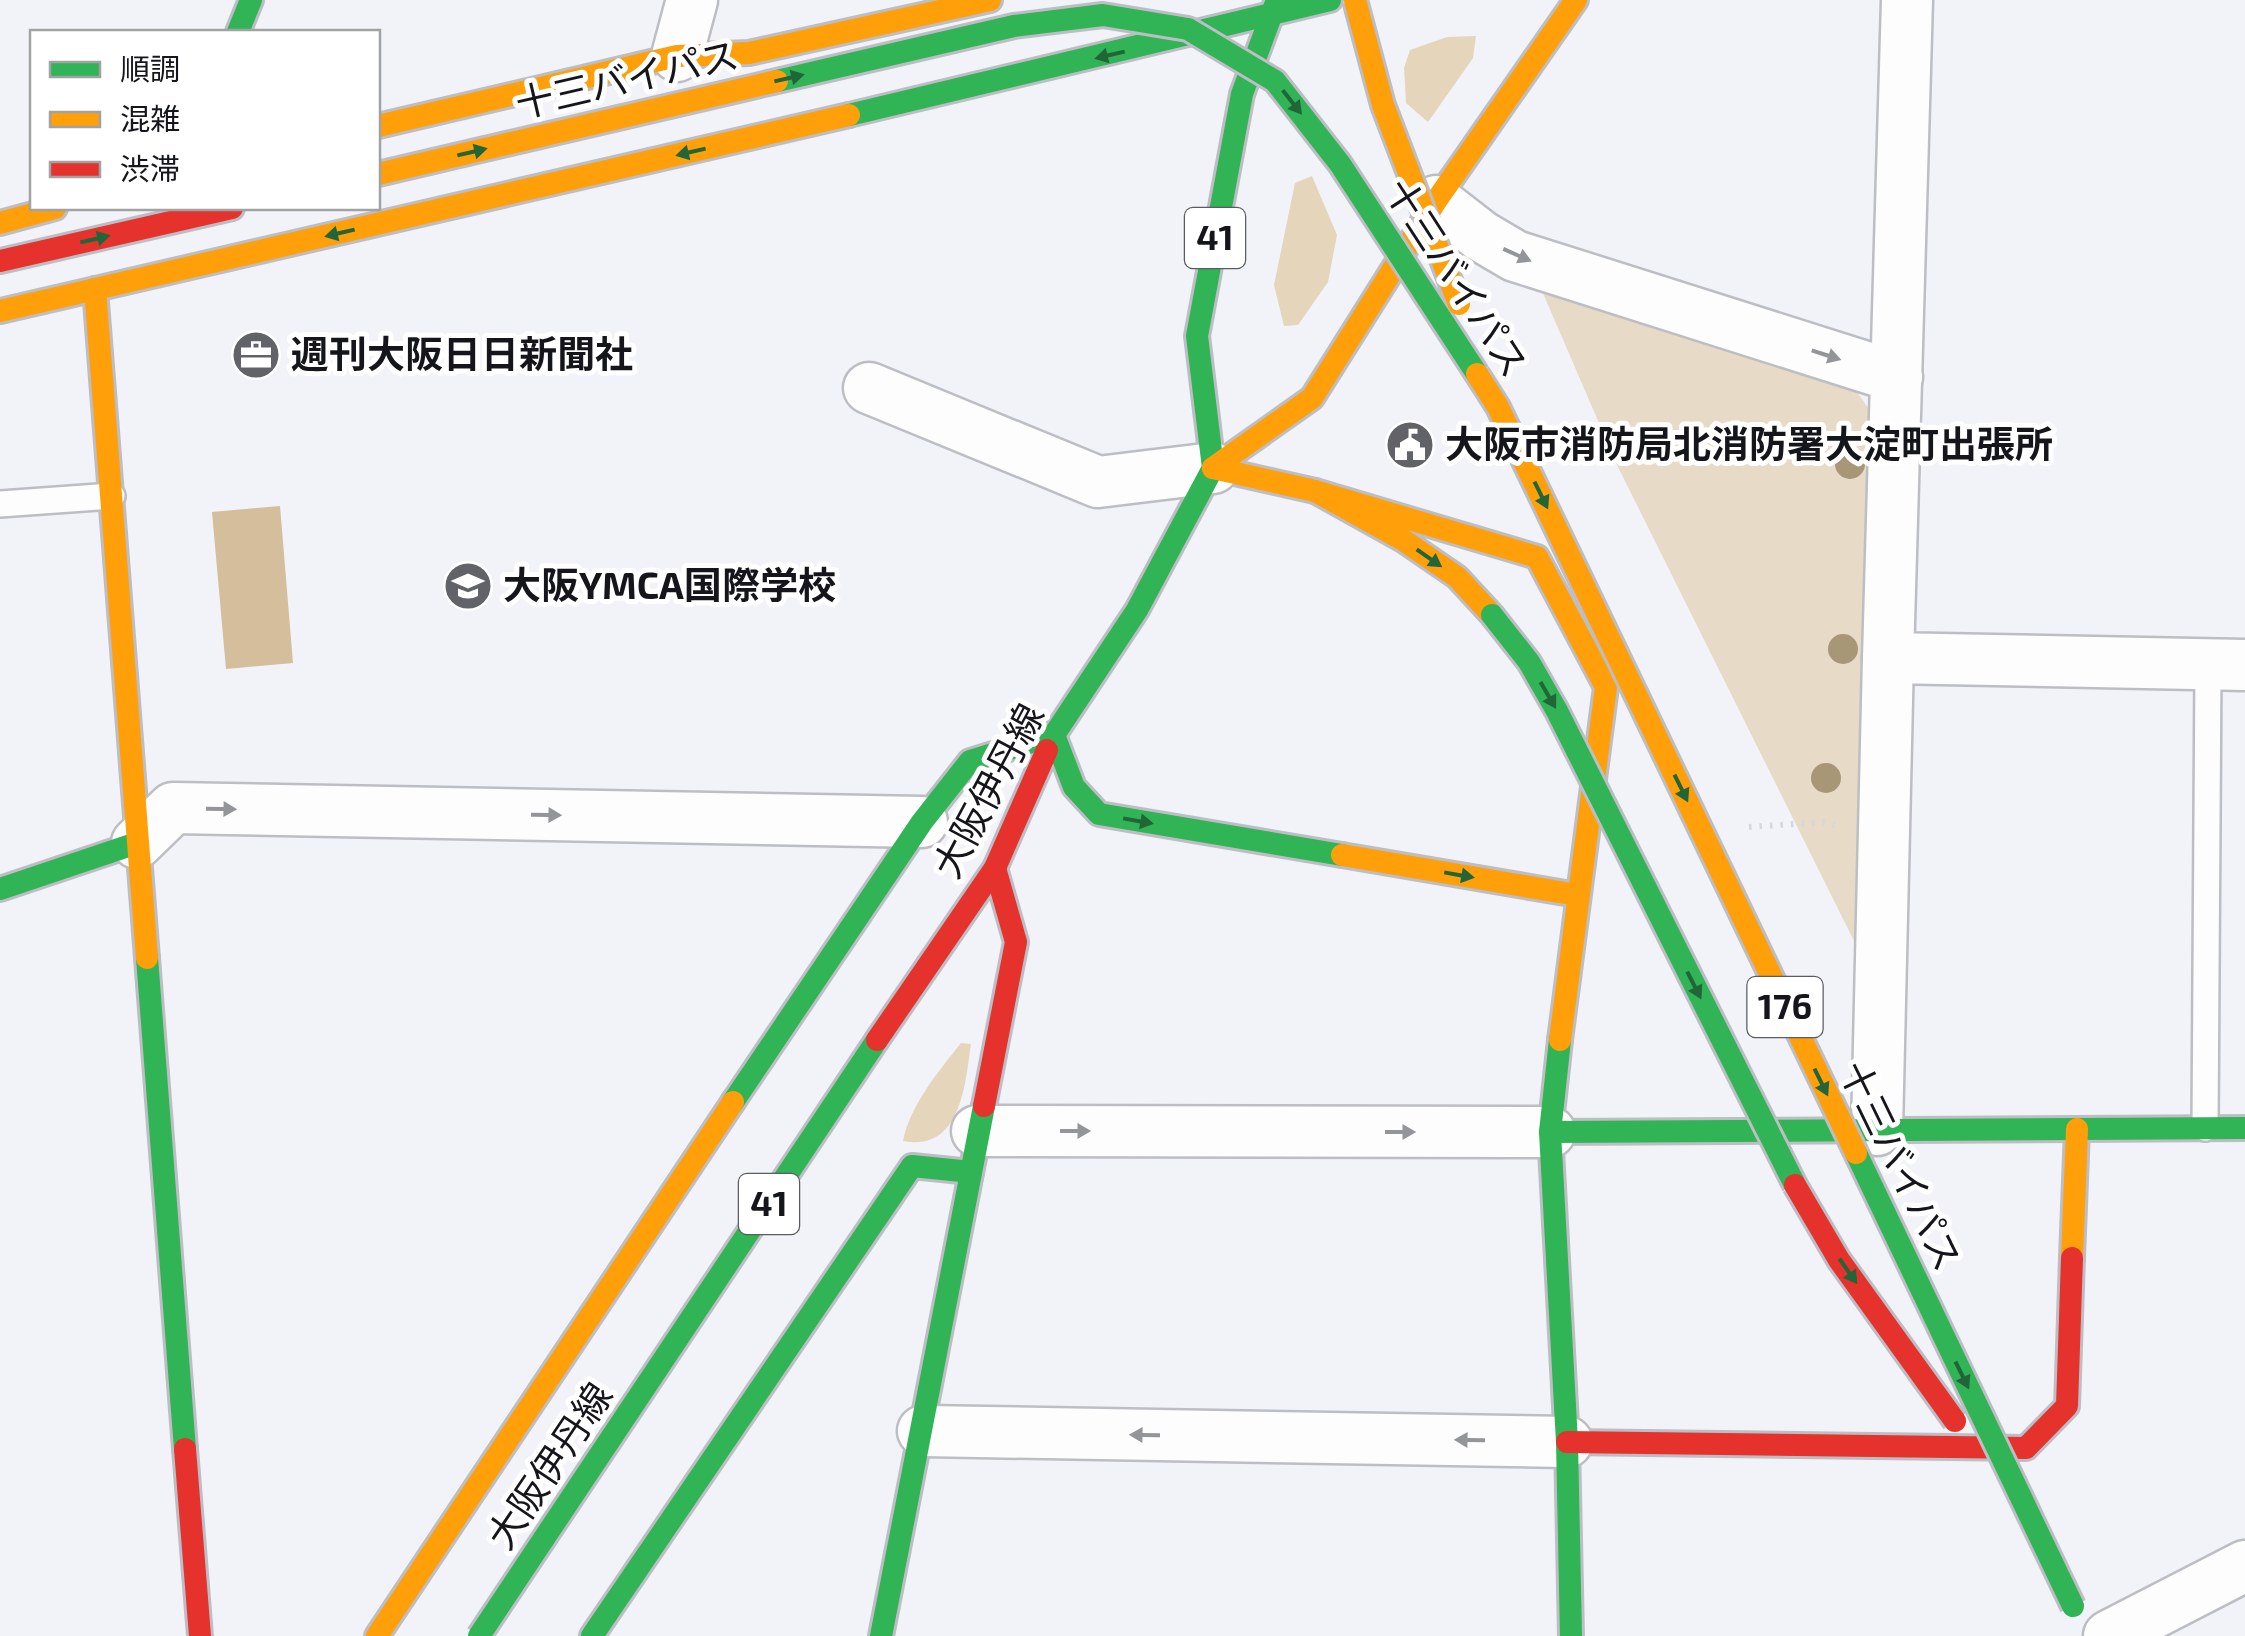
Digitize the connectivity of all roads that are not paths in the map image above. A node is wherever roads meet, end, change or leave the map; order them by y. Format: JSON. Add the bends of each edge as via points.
{"nodes":[{"id":1,"x":251,"y":0,"type":"edge"},
{"id":2,"x":692,"y":0,"type":"edge"},
{"id":3,"x":990,"y":0,"type":"edge"},
{"id":4,"x":1330,"y":0,"type":"edge"},
{"id":5,"x":1355,"y":0,"type":"edge"},
{"id":6,"x":1576,"y":0,"type":"edge"},
{"id":7,"x":1908,"y":0,"type":"edge"},
{"id":8,"x":1274,"y":7,"type":"edge"},
{"id":9,"x":239,"y":30,"type":"edge"},
{"id":10,"x":677,"y":56,"type":"junction"},
{"id":11,"x":380,"y":126,"type":"edge"},
{"id":12,"x":380,"y":174,"type":"edge"},
{"id":13,"x":1436,"y":201,"type":"junction"},
{"id":14,"x":48,"y":210,"type":"edge"},
{"id":15,"x":223,"y":210,"type":"edge"},
{"id":16,"x":0,"y":223,"type":"edge"},
{"id":17,"x":0,"y":261,"type":"edge"},
{"id":18,"x":94,"y":289,"type":"junction"},
{"id":19,"x":0,"y":311,"type":"edge"},
{"id":20,"x":1897,"y":377,"type":"junction"},
{"id":21,"x":869,"y":388,"type":"dead end"},
{"id":22,"x":1498,"y":407,"type":"junction"},
{"id":23,"x":1213,"y":468,"type":"junction"},
{"id":24,"x":1315,"y":491,"type":"junction"},
{"id":25,"x":112,"y":496,"type":"junction"},
{"id":26,"x":0,"y":504,"type":"edge"},
{"id":27,"x":1888,"y":658,"type":"junction"},
{"id":28,"x":2226,"y":666,"type":"edge"},
{"id":29,"x":1054,"y":735,"type":"junction"},
{"id":30,"x":922,"y":822,"type":"junction"},
{"id":31,"x":137,"y":843,"type":"junction"},
{"id":32,"x":995,"y":868,"type":"junction"},
{"id":33,"x":0,"y":889,"type":"edge"},
{"id":34,"x":1577,"y":895,"type":"junction"},
{"id":35,"x":2206,"y":1128,"type":"junction"},
{"id":36,"x":2245,"y":1128,"type":"edge"},
{"id":37,"x":2077,"y":1129,"type":"junction"},
{"id":38,"x":1877,"y":1130,"type":"junction"},
{"id":39,"x":1550,"y":1132,"type":"junction"},
{"id":40,"x":974,"y":1152,"type":"junction"},
{"id":41,"x":923,"y":1431,"type":"junction"},
{"id":42,"x":1567,"y":1442,"type":"junction"},
{"id":43,"x":2041,"y":1540,"type":"junction"},
{"id":44,"x":2245,"y":1566,"type":"edge"},
{"id":45,"x":2094,"y":1628,"type":"edge"},
{"id":46,"x":200,"y":1636,"type":"edge"},
{"id":47,"x":377,"y":1636,"type":"edge"},
{"id":48,"x":479,"y":1636,"type":"edge"},
{"id":49,"x":592,"y":1636,"type":"edge"},
{"id":50,"x":881,"y":1636,"type":"edge"},
{"id":51,"x":1571,"y":1636,"type":"edge"}],
"edges":[{"from":1,"to":9,"type":"main road"},
{"from":2,"to":10,"type":"street"},
{"from":3,"to":10,"type":"main road","via":[[749,53]]},
{"from":4,"to":8,"type":"main road"},
{"from":5,"to":22,"type":"main road","bridge":true,"via":[[1383,104]]},
{"from":6,"to":13,"type":"main road"},
{"from":7,"to":20,"type":"street"},
{"from":8,"to":18,"type":"main road","one_way":true,"via":[[1138,48]]},
{"from":8,"to":23,"type":"main road","number":"41","via":[[1242,94],[1197,336]]},
{"from":10,"to":11,"type":"main road"},
{"from":12,"to":22,"type":"main road","name":"十三バイパス","number":"176","one_way":true,"bridge":true,"via":[[1014,26],[1104,15],[1188,29],[1275,81],[1340,164]]},
{"from":13,"to":20,"type":"street","one_way":true,"via":[[1515,256]]},
{"from":13,"to":23,"type":"main road","via":[[1312,398]]},
{"from":14,"to":16,"type":"main road"},
{"from":17,"to":15,"type":"main road","one_way":true},
{"from":18,"to":19,"type":"main road"},
{"from":18,"to":25,"type":"main road"},
{"from":20,"to":27,"type":"street"},
{"from":21,"to":23,"type":"street","via":[[1098,482]]},
{"from":22,"to":43,"type":"main road","name":"十三バイパス","number":"176","one_way":true,"bridge":true},
{"from":23,"to":24,"type":"main road"},
{"from":23,"to":29,"type":"main road","name":"大阪伊丹線","number":"41","via":[[1137,610]]},
{"from":24,"to":34,"type":"main road","via":[[1537,557],[1606,686]]},
{"from":24,"to":43,"type":"main road","one_way":true,"bridge":true,"via":[[1456,577],[1529,662],[1789,1175],[1840,1260]]},
{"from":25,"to":26,"type":"lane"},
{"from":25,"to":31,"type":"main road"},
{"from":27,"to":28,"type":"street"},
{"from":27,"to":38,"type":"street"},
{"from":28,"to":35,"type":"lane"},
{"from":29,"to":30,"type":"main road","via":[[970,761]]},
{"from":29,"to":32,"type":"main road","name":"大阪伊丹線","number":"41"},
{"from":29,"to":34,"type":"main road","one_way":true,"via":[[1074,787],[1099,814]]},
{"from":31,"to":30,"type":"street","one_way":true,"via":[[173,808]]},
{"from":30,"to":47,"type":"main road"},
{"from":31,"to":33,"type":"main road"},
{"from":31,"to":46,"type":"main road"},
{"from":32,"to":40,"type":"main road","via":[[1016,942]]},
{"from":32,"to":48,"type":"main road","name":"大阪伊丹線","number":"41","bridge":true},
{"from":34,"to":39,"type":"main road"},
{"from":35,"to":36,"type":"main road"},
{"from":35,"to":37,"type":"main road"},
{"from":37,"to":38,"type":"main road"},
{"from":37,"to":42,"type":"main road","via":[[2067,1406],[2026,1448]]},
{"from":38,"to":39,"type":"main road"},
{"from":40,"to":39,"type":"street","one_way":true},
{"from":39,"to":42,"type":"main road"},
{"from":40,"to":41,"type":"main road"},
{"from":40,"to":49,"type":"main road","via":[[912,1166]]},
{"from":42,"to":41,"type":"street","one_way":true},
{"from":41,"to":50,"type":"main road"},
{"from":42,"to":51,"type":"main road"},
{"from":43,"to":45,"type":"main road","name":"十三バイパス","number":"176","bridge":true},
{"from":44,"to":45,"type":"street"}]}
